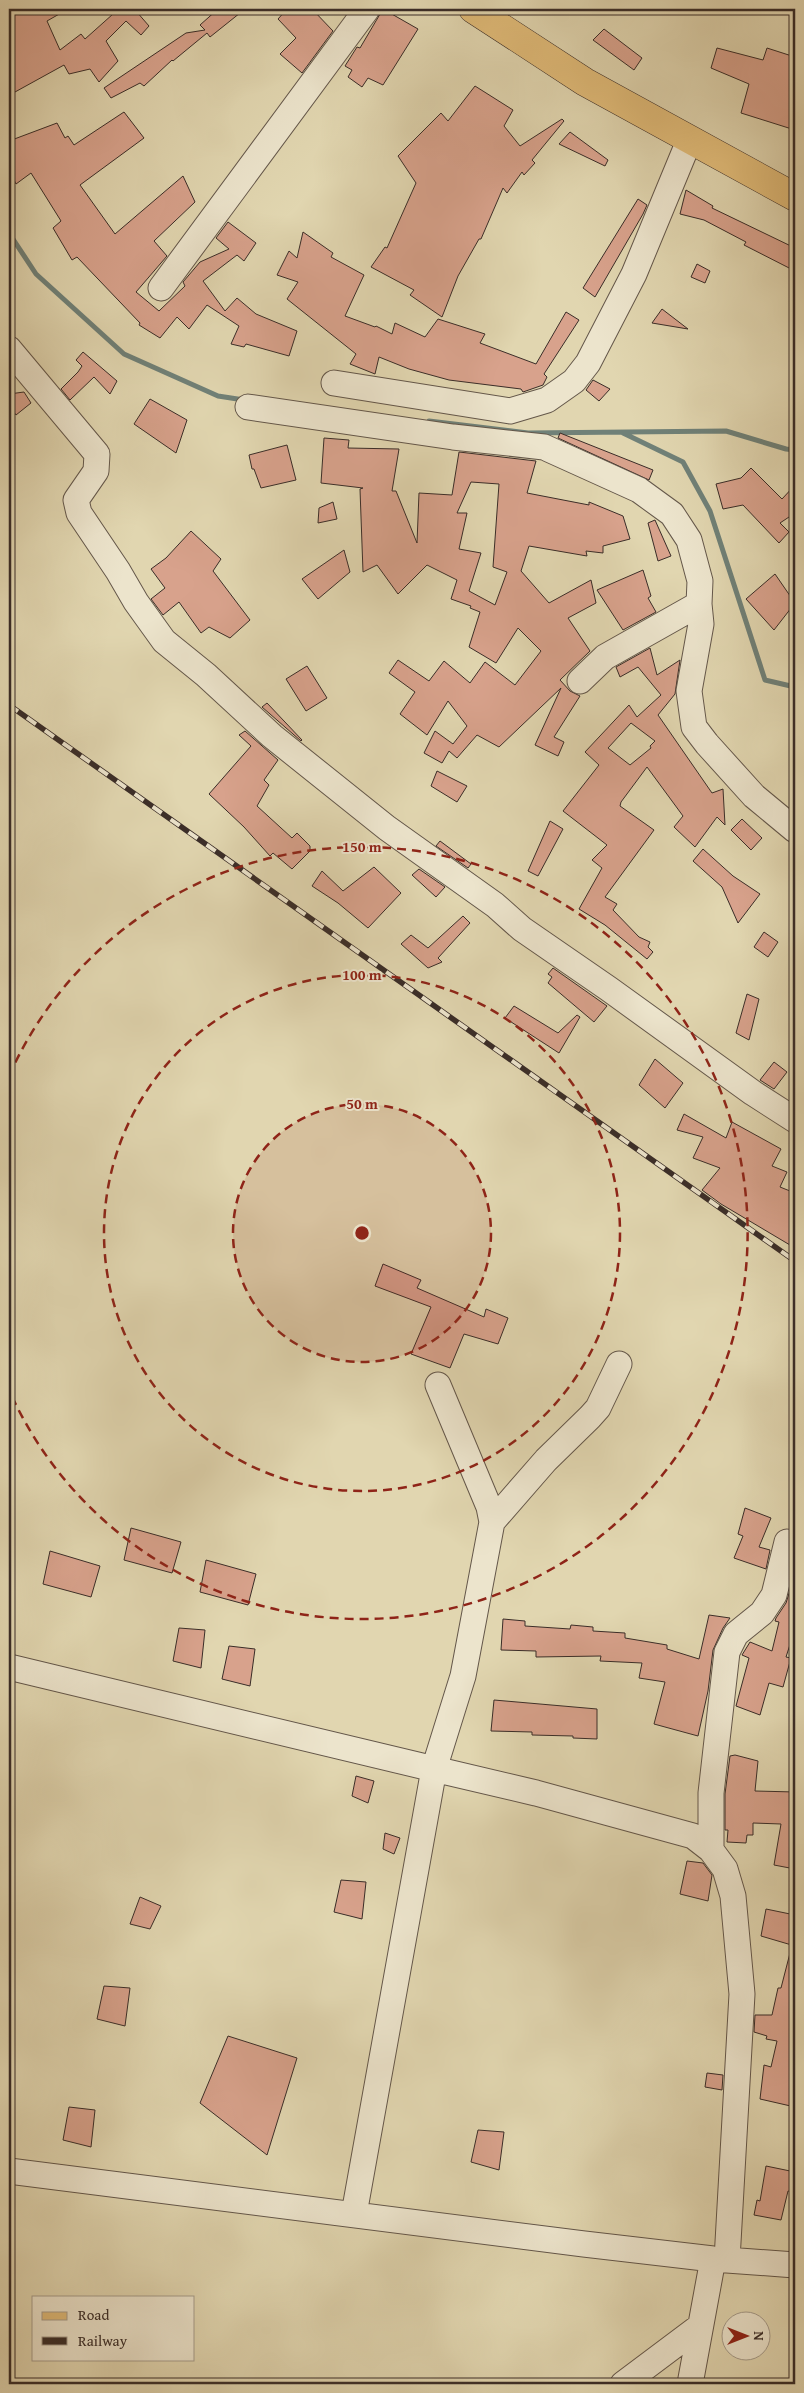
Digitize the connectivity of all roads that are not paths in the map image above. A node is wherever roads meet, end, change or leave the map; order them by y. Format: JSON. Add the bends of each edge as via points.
{"nodes":[{"id":1,"x":367,"y":9,"type":"edge"},
{"id":2,"x":473,"y":9,"type":"edge"},
{"id":3,"x":689,"y":141,"type":"junction"},
{"id":4,"x":795,"y":197,"type":"edge"},
{"id":5,"x":162,"y":288,"type":"dead end"},
{"id":6,"x":9,"y":349,"type":"edge"},
{"id":7,"x":334,"y":383,"type":"dead end"},
{"id":8,"x":248,"y":408,"type":"dead end"},
{"id":9,"x":699,"y":604,"type":"junction"},
{"id":10,"x":580,"y":681,"type":"dead end"},
{"id":11,"x":795,"y":830,"type":"edge"},
{"id":12,"x":795,"y":1120,"type":"edge"},
{"id":13,"x":619,"y":1364,"type":"dead end"},
{"id":14,"x":438,"y":1385,"type":"dead end"},
{"id":15,"x":492,"y":1522,"type":"junction"},
{"id":16,"x":787,"y":1542,"type":"dead end"},
{"id":17,"x":9,"y":1667,"type":"edge"},
{"id":18,"x":434,"y":1769,"type":"junction"},
{"id":19,"x":711,"y":1850,"type":"junction"},
{"id":20,"x":9,"y":2171,"type":"edge"},
{"id":21,"x":354,"y":2214,"type":"junction"},
{"id":22,"x":720,"y":2259,"type":"junction"},
{"id":23,"x":795,"y":2265,"type":"edge"},
{"id":24,"x":699,"y":2327,"type":"junction"},
{"id":25,"x":623,"y":2384,"type":"edge"},
{"id":26,"x":690,"y":2384,"type":"edge"}],
"edges":[{"from":1,"to":5,"type":"street"},
{"from":2,"to":3,"type":"main road","via":[[585,82]]},
{"from":3,"to":4,"type":"main road"},
{"from":3,"to":7,"type":"street","via":[[634,274],[588,363],[574,381],[547,400],[510,411]]},
{"from":6,"to":12,"type":"street","via":[[97,454],[96,471],[76,500],[78,514],[164,641],[272,736],[387,828],[495,905],[559,956]]},
{"from":8,"to":9,"type":"street","via":[[544,447],[639,490],[672,514],[689,540],[700,581]]},
{"from":9,"to":10,"type":"street","via":[[605,656]]},
{"from":9,"to":11,"type":"street","via":[[701,624],[689,691],[694,727],[754,796]]},
{"from":13,"to":15,"type":"street","via":[[594,1412],[546,1460]]},
{"from":14,"to":15,"type":"street","via":[[489,1507]]},
{"from":15,"to":18,"type":"street","via":[[463,1676]]},
{"from":16,"to":19,"type":"street","via":[[774,1595],[762,1613],[736,1634],[727,1652],[711,1793]]},
{"from":17,"to":18,"type":"street"},
{"from":18,"to":19,"type":"street","via":[[693,1836]]},
{"from":18,"to":21,"type":"street"},
{"from":19,"to":22,"type":"street","via":[[725,1869],[733,1896],[742,1994]]},
{"from":20,"to":21,"type":"street"},
{"from":21,"to":22,"type":"street"},
{"from":22,"to":23,"type":"street"},
{"from":22,"to":24,"type":"street"},
{"from":24,"to":25,"type":"street"},
{"from":24,"to":26,"type":"street"}]}
